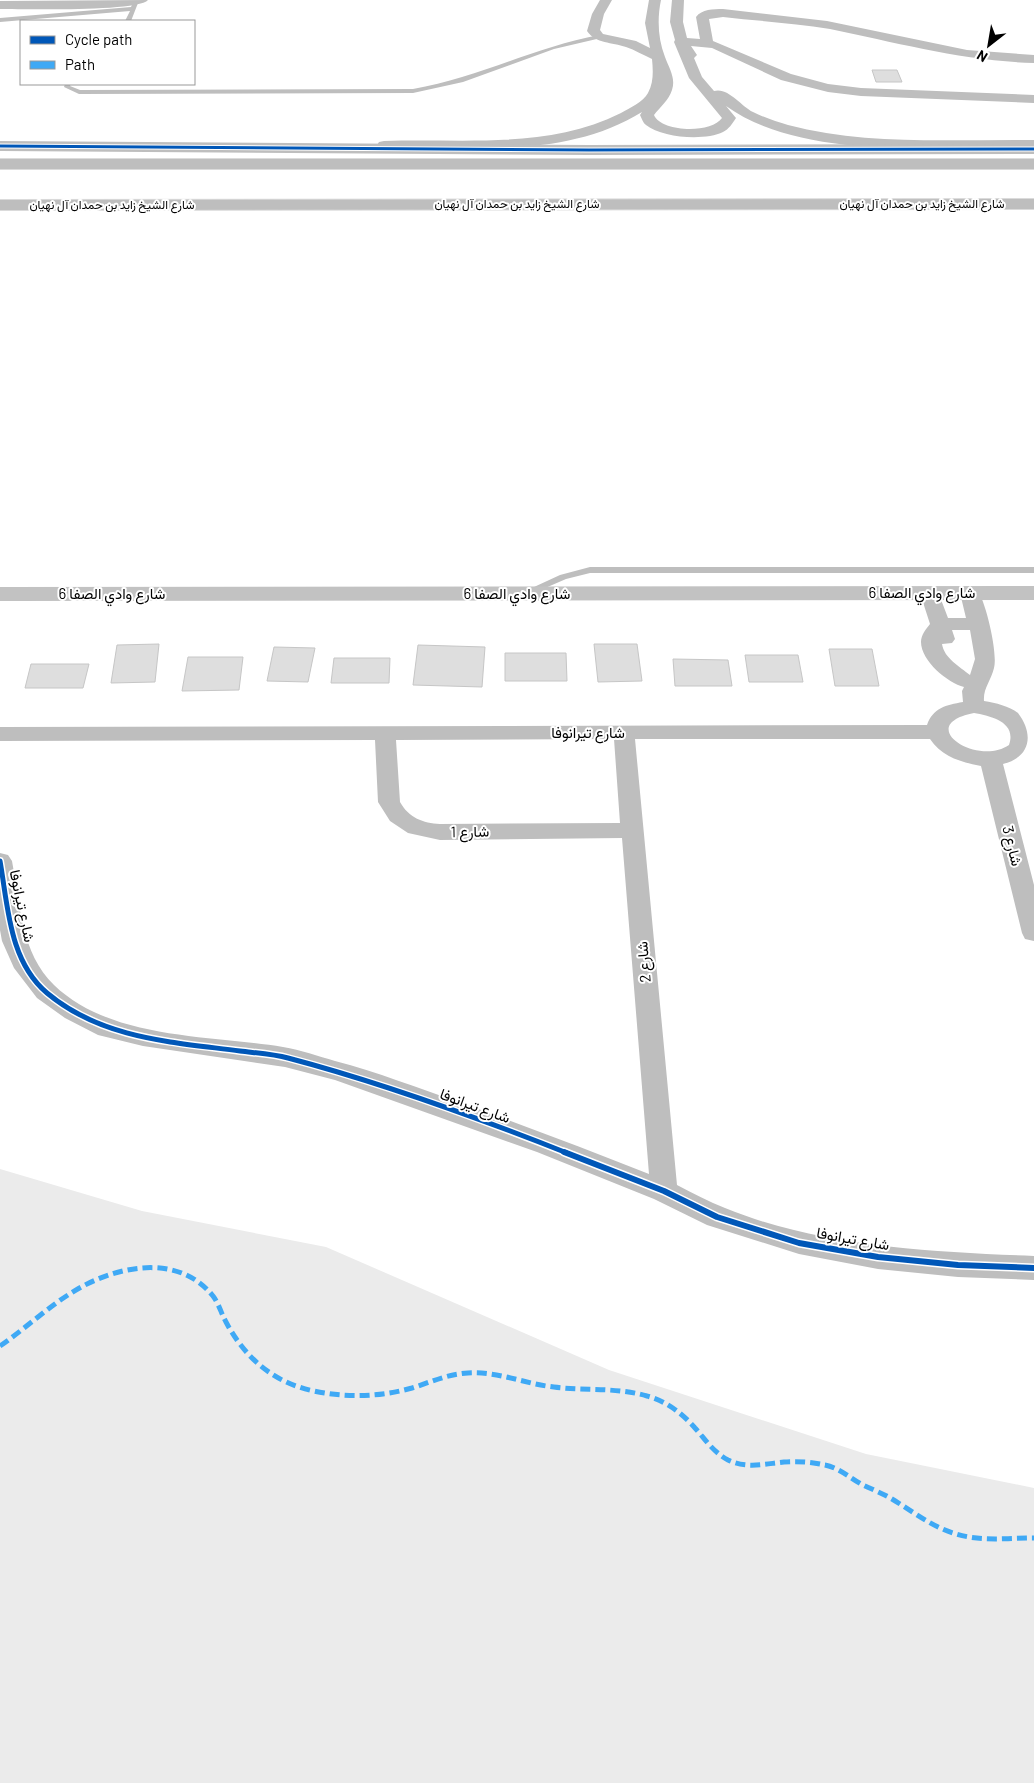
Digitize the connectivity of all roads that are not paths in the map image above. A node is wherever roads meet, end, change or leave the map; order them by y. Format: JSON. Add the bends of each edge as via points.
{"nodes":[{"id":1,"x":606,"y":0,"type":"edge"},
{"id":2,"x":655,"y":0,"type":"edge"},
{"id":3,"x":678,"y":0,"type":"edge"},
{"id":4,"x":137,"y":4,"type":"edge"},
{"id":5,"x":0,"y":5,"type":"edge"},
{"id":6,"x":0,"y":20,"type":"edge"},
{"id":7,"x":129,"y":20,"type":"edge"},
{"id":8,"x":599,"y":37,"type":"junction"},
{"id":9,"x":680,"y":42,"type":"junction"},
{"id":10,"x":707,"y":43,"type":"junction"},
{"id":11,"x":658,"y":57,"type":"junction"},
{"id":12,"x":1034,"y":59,"type":"edge"},
{"id":13,"x":68,"y":85,"type":"edge"},
{"id":14,"x":1034,"y":99,"type":"edge"},
{"id":15,"x":1034,"y":144,"type":"edge"},
{"id":16,"x":0,"y":146,"type":"edge"},
{"id":17,"x":1034,"y":148,"type":"edge"},
{"id":18,"x":346,"y":150,"type":"junction"},
{"id":19,"x":0,"y":164,"type":"edge"},
{"id":20,"x":1034,"y":164,"type":"edge"},
{"id":21,"x":1034,"y":204,"type":"edge"},
{"id":22,"x":0,"y":205,"type":"edge"},
{"id":23,"x":1034,"y":570,"type":"edge"},
{"id":24,"x":930,"y":593,"type":"junction"},
{"id":25,"x":970,"y":593,"type":"junction"},
{"id":26,"x":1034,"y":593,"type":"edge"},
{"id":27,"x":0,"y":594,"type":"edge"},
{"id":28,"x":522,"y":594,"type":"junction"},
{"id":29,"x":940,"y":624,"type":"junction"},
{"id":30,"x":979,"y":624,"type":"junction"},
{"id":31,"x":970,"y":693,"type":"junction"},
{"id":32,"x":1028,"y":730,"type":"edge"},
{"id":33,"x":385,"y":732,"type":"junction"},
{"id":34,"x":936,"y":732,"type":"junction"},
{"id":35,"x":624,"y":733,"type":"junction"},
{"id":36,"x":0,"y":734,"type":"edge"},
{"id":37,"x":991,"y":760,"type":"junction"},
{"id":38,"x":632,"y":830,"type":"junction"},
{"id":39,"x":0,"y":860,"type":"edge"},
{"id":40,"x":1034,"y":933,"type":"edge"},
{"id":41,"x":664,"y":1191,"type":"junction"},
{"id":42,"x":1034,"y":1268,"type":"edge"}],
"edges":[{"from":1,"to":8,"type":"street","via":[[592,28]]},
{"from":2,"to":11,"type":"street","via":[[651,24]]},
{"from":3,"to":9,"type":"street","via":[[676,16]]},
{"from":4,"to":5,"type":"street"},
{"from":4,"to":6,"type":"lane","via":[[75,15]]},
{"from":4,"to":7,"type":"lane"},
{"from":8,"to":11,"type":"street","via":[[631,44]]},
{"from":8,"to":13,"type":"lane","via":[[562,45],[450,85],[413,91],[79,92],[68,90]]},
{"from":9,"to":10,"type":"street"},
{"from":9,"to":11,"type":"street","via":[[696,78],[728,114],[725,124],[713,130],[687,133],[669,131],[650,122],[647,115],[668,86],[667,75]]},
{"from":9,"to":15,"type":"street","via":[[714,89],[731,104],[756,118],[787,129],[866,142]]},
{"from":10,"to":12,"type":"street","via":[[702,18],[707,14],[723,13],[849,29],[967,54]]},
{"from":10,"to":14,"type":"street","via":[[786,76],[828,88]]},
{"from":11,"to":18,"type":"street","via":[[658,82],[653,96],[628,115],[591,131],[519,143],[398,144]]},
{"from":16,"to":18,"type":"main road"},
{"from":17,"to":18,"type":"main road"},
{"from":19,"to":20,"type":"main road"},
{"from":21,"to":22,"type":"main road","name":"شارع الشيخ زايد بن حمدان آل نهيان"},
{"from":23,"to":28,"type":"lane","via":[[590,570]]},
{"from":24,"to":25,"type":"main road","name":"شارع وادي الصفا 6"},
{"from":24,"to":28,"type":"main road","name":"شارع وادي الصفا 6"},
{"from":24,"to":29,"type":"street"},
{"from":25,"to":26,"type":"main road","name":"شارع وادي الصفا 6"},
{"from":25,"to":30,"type":"street"},
{"from":27,"to":28,"type":"main road","name":"شارع وادي الصفا 6"},
{"from":29,"to":30,"type":"street"},
{"from":29,"to":31,"type":"street","via":[[952,660]]},
{"from":30,"to":31,"type":"street","via":[[985,659],[983,670]]},
{"from":31,"to":32,"type":"street"},
{"from":31,"to":34,"type":"street","via":[[961,707],[941,716]]},
{"from":32,"to":37,"type":"street","via":[[1017,750],[1006,757]]},
{"from":33,"to":35,"type":"street","name":"شارع تيرانوفا"},
{"from":33,"to":36,"type":"street","name":"شارع تيرانوفا"},
{"from":33,"to":38,"type":"street","name":"شارع 1","via":[[389,802],[400,820],[412,826],[440,832]]},
{"from":34,"to":35,"type":"street","name":"شارع تيرانوفا"},
{"from":34,"to":37,"type":"street","via":[[942,743],[955,752]]},
{"from":35,"to":38,"type":"street","name":"شارع 2"},
{"from":37,"to":40,"type":"street","name":"شارع 3"},
{"from":38,"to":41,"type":"street","name":"شارع 2"},
{"from":39,"to":41,"type":"street","name":"شارع تيرانوفا","via":[[14,941],[26,968],[46,992],[74,1012],[107,1028],[143,1037],[285,1057],[337,1071]]},
{"from":41,"to":42,"type":"street","name":"شارع تيرانوفا","via":[[717,1217],[799,1243],[958,1266]]}]}
